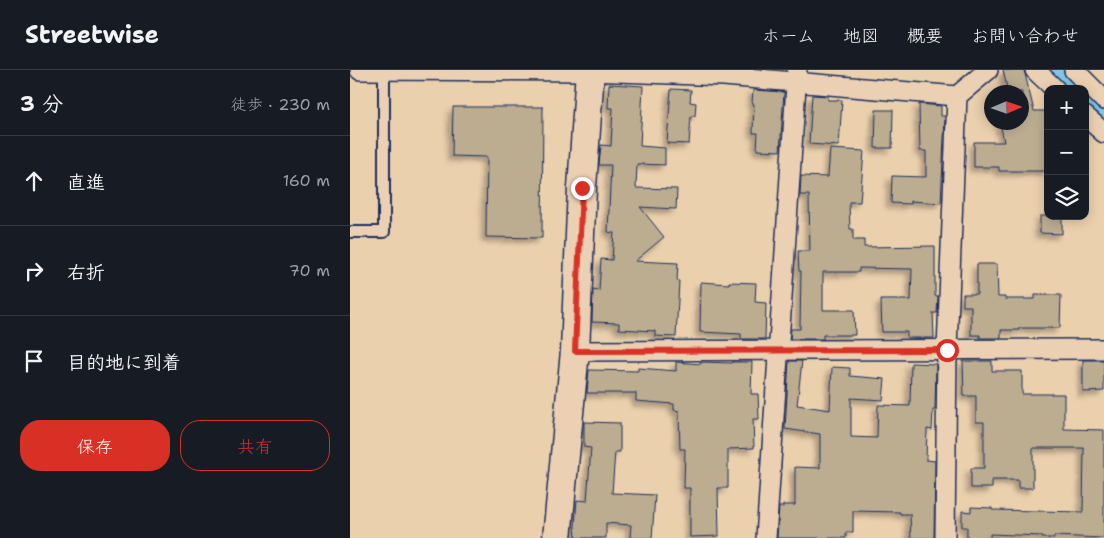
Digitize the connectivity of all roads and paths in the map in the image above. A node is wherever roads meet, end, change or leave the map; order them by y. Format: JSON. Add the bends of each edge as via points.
{"nodes":[{"id":1,"x":360,"y":70,"type":"edge"},
{"id":2,"x":384,"y":70,"type":"edge"},
{"id":3,"x":433,"y":70,"type":"edge"},
{"id":4,"x":590,"y":70,"type":"edge"},
{"id":5,"x":988,"y":70,"type":"edge"},
{"id":6,"x":1035,"y":70,"type":"edge"},
{"id":7,"x":1074,"y":70,"type":"edge"},
{"id":8,"x":797,"y":76,"type":"edge"},
{"id":9,"x":1051,"y":85,"type":"edge"},
{"id":10,"x":957,"y":96,"type":"junction"},
{"id":11,"x":1104,"y":100,"type":"edge"},
{"id":12,"x":1089,"y":120,"type":"edge"},
{"id":13,"x":1104,"y":133,"type":"edge"},
{"id":14,"x":350,"y":232,"type":"edge"},
{"id":15,"x":1104,"y":348,"type":"edge"},
{"id":16,"x":777,"y":350,"type":"junction"},
{"id":17,"x":947,"y":350,"type":"junction"},
{"id":18,"x":575,"y":351,"type":"junction"},
{"id":19,"x":557,"y":538,"type":"edge"},
{"id":20,"x":766,"y":538,"type":"edge"},
{"id":21,"x":945,"y":538,"type":"edge"}],
"edges":[{"from":1,"to":2,"type":"street"},
{"from":2,"to":3,"type":"street"},
{"from":2,"to":14,"type":"lane","via":[[384,232]]},
{"from":3,"to":4,"type":"street"},
{"from":4,"to":8,"type":"street"},
{"from":4,"to":18,"type":"street"},
{"from":5,"to":10,"type":"street"},
{"from":6,"to":9,"type":"street"},
{"from":7,"to":11,"type":"street"},
{"from":8,"to":10,"type":"street"},
{"from":8,"to":16,"type":"street"},
{"from":10,"to":17,"type":"street"},
{"from":12,"to":13,"type":"street"},
{"from":15,"to":17,"type":"street"},
{"from":16,"to":17,"type":"street"},
{"from":16,"to":18,"type":"street"},
{"from":16,"to":20,"type":"street"},
{"from":17,"to":21,"type":"street"},
{"from":18,"to":19,"type":"street"}]}
